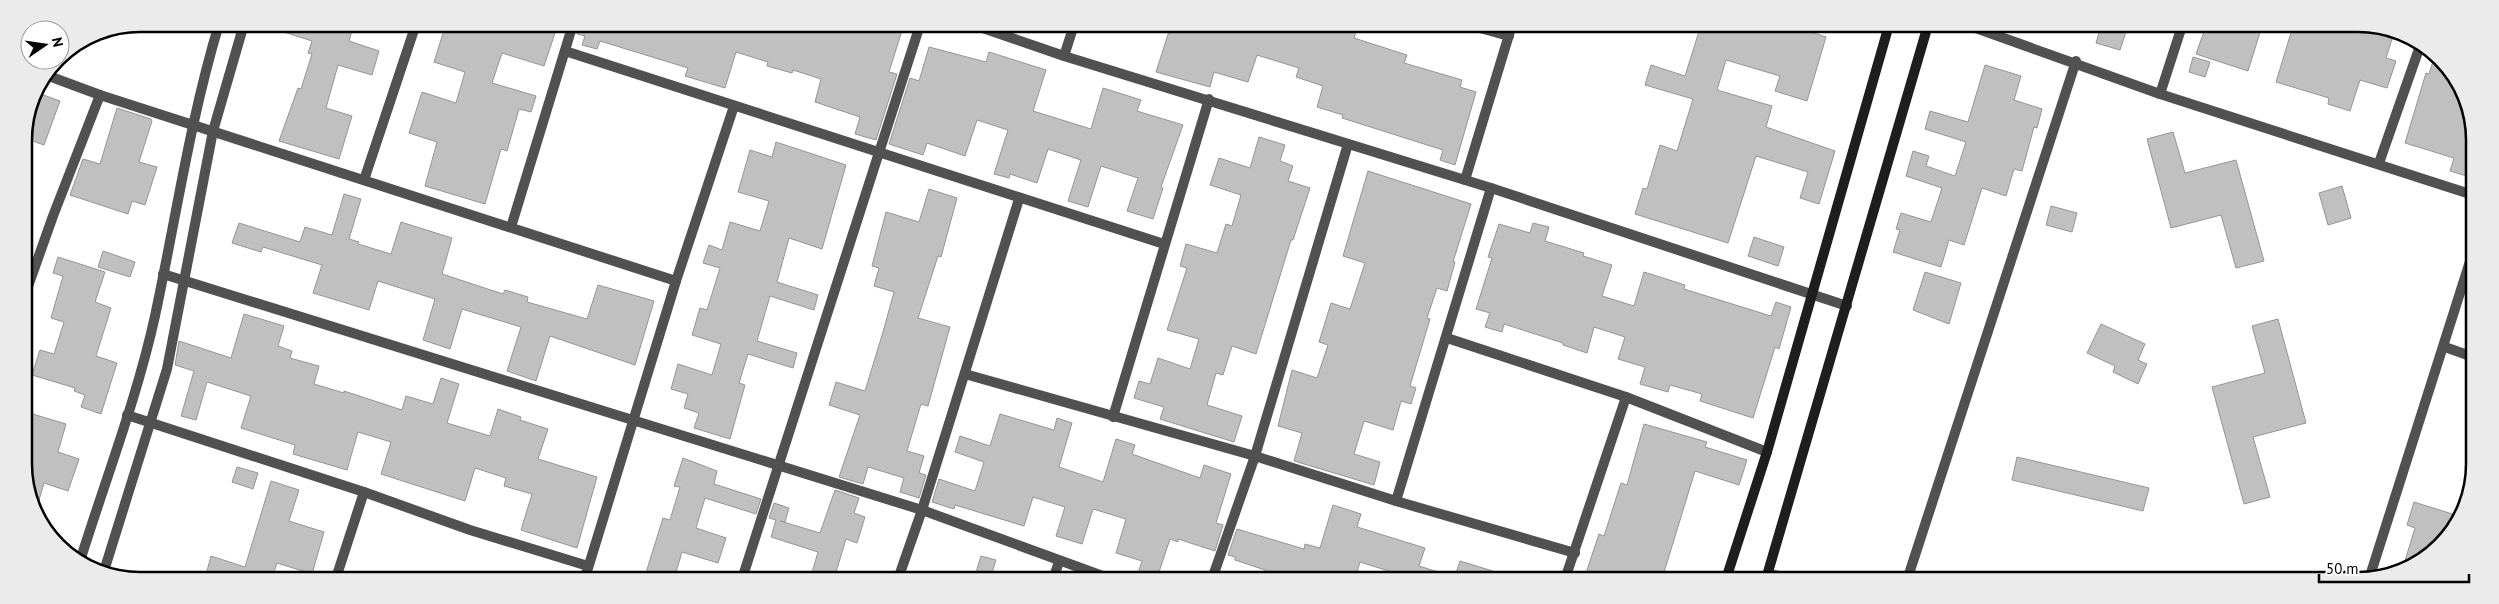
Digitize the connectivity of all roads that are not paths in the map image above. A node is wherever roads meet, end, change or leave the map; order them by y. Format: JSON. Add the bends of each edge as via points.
{"nodes":[{"id":1,"x":217,"y":32,"type":"edge"},
{"id":2,"x":242,"y":32,"type":"edge"},
{"id":3,"x":413,"y":32,"type":"edge"},
{"id":4,"x":570,"y":32,"type":"edge"},
{"id":5,"x":917,"y":32,"type":"edge"},
{"id":6,"x":994,"y":32,"type":"edge"},
{"id":7,"x":1072,"y":32,"type":"edge"},
{"id":8,"x":1494,"y":32,"type":"edge"},
{"id":9,"x":1510,"y":32,"type":"edge"},
{"id":10,"x":1887,"y":32,"type":"edge"},
{"id":11,"x":1926,"y":32,"type":"edge"},
{"id":12,"x":1988,"y":32,"type":"edge"},
{"id":13,"x":2180,"y":32,"type":"edge"},
{"id":14,"x":1509,"y":36,"type":"junction"},
{"id":15,"x":564,"y":51,"type":"junction"},
{"id":16,"x":2418,"y":51,"type":"edge"},
{"id":17,"x":1064,"y":56,"type":"junction"},
{"id":18,"x":2076,"y":62,"type":"junction"},
{"id":19,"x":53,"y":78,"type":"edge"},
{"id":20,"x":2160,"y":94,"type":"junction"},
{"id":21,"x":100,"y":95,"type":"junction"},
{"id":22,"x":1209,"y":99,"type":"junction"},
{"id":23,"x":734,"y":106,"type":"junction"},
{"id":24,"x":192,"y":125,"type":"junction"},
{"id":25,"x":213,"y":131,"type":"junction"},
{"id":26,"x":1348,"y":144,"type":"junction"},
{"id":27,"x":877,"y":154,"type":"junction"},
{"id":28,"x":2379,"y":163,"type":"junction"},
{"id":29,"x":364,"y":180,"type":"junction"},
{"id":30,"x":1466,"y":180,"type":"junction"},
{"id":31,"x":1491,"y":188,"type":"junction"},
{"id":32,"x":2466,"y":193,"type":"edge"},
{"id":33,"x":1019,"y":199,"type":"junction"},
{"id":34,"x":510,"y":227,"type":"junction"},
{"id":35,"x":1164,"y":244,"type":"junction"},
{"id":36,"x":163,"y":274,"type":"junction"},
{"id":37,"x":33,"y":276,"type":"edge"},
{"id":38,"x":2466,"y":276,"type":"edge"},
{"id":39,"x":185,"y":280,"type":"junction"},
{"id":40,"x":676,"y":281,"type":"junction"},
{"id":41,"x":1811,"y":294,"type":"junction"},
{"id":42,"x":1847,"y":306,"type":"junction"},
{"id":43,"x":1447,"y":338,"type":"junction"},
{"id":44,"x":2445,"y":347,"type":"junction"},
{"id":45,"x":2466,"y":354,"type":"edge"},
{"id":46,"x":965,"y":374,"type":"junction"},
{"id":47,"x":1626,"y":397,"type":"junction"},
{"id":48,"x":127,"y":415,"type":"junction"},
{"id":49,"x":1113,"y":418,"type":"junction"},
{"id":50,"x":633,"y":420,"type":"junction"},
{"id":51,"x":151,"y":423,"type":"junction"},
{"id":52,"x":1768,"y":452,"type":"junction"},
{"id":53,"x":1255,"y":456,"type":"junction"},
{"id":54,"x":779,"y":465,"type":"junction"},
{"id":55,"x":364,"y":492,"type":"junction"},
{"id":56,"x":1396,"y":501,"type":"junction"},
{"id":57,"x":922,"y":510,"type":"junction"},
{"id":58,"x":1575,"y":553,"type":"junction"},
{"id":59,"x":82,"y":554,"type":"edge"},
{"id":60,"x":1059,"y":562,"type":"junction"},
{"id":61,"x":106,"y":566,"type":"edge"},
{"id":62,"x":588,"y":566,"type":"junction"},
{"id":63,"x":2372,"y":570,"type":"edge"},
{"id":64,"x":1568,"y":571,"type":"edge"},
{"id":65,"x":1729,"y":571,"type":"edge"},
{"id":66,"x":1769,"y":571,"type":"edge"},
{"id":67,"x":1910,"y":571,"type":"edge"},
{"id":68,"x":338,"y":572,"type":"edge"},
{"id":69,"x":587,"y":572,"type":"edge"},
{"id":70,"x":744,"y":572,"type":"edge"},
{"id":71,"x":901,"y":572,"type":"edge"},
{"id":72,"x":1056,"y":572,"type":"edge"},
{"id":73,"x":1088,"y":572,"type":"edge"},
{"id":74,"x":1215,"y":572,"type":"edge"}],
"edges":[{"from":1,"to":24,"type":"street"},
{"from":2,"to":25,"type":"street"},
{"from":3,"to":29,"type":"street"},
{"from":4,"to":15,"type":"street"},
{"from":5,"to":27,"type":"street"},
{"from":6,"to":17,"type":"street"},
{"from":7,"to":17,"type":"street"},
{"from":8,"to":14,"type":"street"},
{"from":9,"to":14,"type":"street"},
{"from":10,"to":41,"type":"main road"},
{"from":11,"to":42,"type":"main road"},
{"from":12,"to":18,"type":"street"},
{"from":13,"to":20,"type":"street"},
{"from":14,"to":30,"type":"street"},
{"from":15,"to":23,"type":"street"},
{"from":15,"to":34,"type":"street"},
{"from":16,"to":28,"type":"street"},
{"from":17,"to":22,"type":"street"},
{"from":18,"to":20,"type":"street"},
{"from":18,"to":67,"type":"street"},
{"from":19,"to":21,"type":"street"},
{"from":20,"to":28,"type":"street"},
{"from":21,"to":24,"type":"street"},
{"from":21,"to":37,"type":"street"},
{"from":22,"to":26,"type":"street"},
{"from":22,"to":35,"type":"street"},
{"from":23,"to":27,"type":"street"},
{"from":23,"to":40,"type":"street"},
{"from":24,"to":25,"type":"street"},
{"from":24,"to":36,"type":"street"},
{"from":25,"to":29,"type":"street"},
{"from":25,"to":39,"type":"street"},
{"from":26,"to":30,"type":"street"},
{"from":26,"to":53,"type":"street"},
{"from":27,"to":33,"type":"street"},
{"from":27,"to":54,"type":"street"},
{"from":28,"to":32,"type":"street"},
{"from":29,"to":34,"type":"street"},
{"from":30,"to":31,"type":"street"},
{"from":31,"to":41,"type":"street"},
{"from":31,"to":43,"type":"street"},
{"from":33,"to":35,"type":"street"},
{"from":33,"to":46,"type":"street"},
{"from":34,"to":40,"type":"street"},
{"from":35,"to":49,"type":"street"},
{"from":36,"to":39,"type":"street"},
{"from":36,"to":48,"type":"street","via":[[142,371]]},
{"from":38,"to":44,"type":"street"},
{"from":39,"to":50,"type":"street"},
{"from":39,"to":51,"type":"street","via":[[167,369]]},
{"from":40,"to":50,"type":"street"},
{"from":41,"to":42,"type":"street"},
{"from":41,"to":52,"type":"main road"},
{"from":42,"to":66,"type":"main road"},
{"from":43,"to":47,"type":"street"},
{"from":43,"to":56,"type":"street"},
{"from":44,"to":45,"type":"street"},
{"from":44,"to":63,"type":"street"},
{"from":46,"to":49,"type":"street"},
{"from":46,"to":57,"type":"street"},
{"from":47,"to":52,"type":"street"},
{"from":47,"to":58,"type":"street"},
{"from":48,"to":51,"type":"street"},
{"from":48,"to":59,"type":"street"},
{"from":49,"to":53,"type":"street"},
{"from":50,"to":54,"type":"street"},
{"from":50,"to":62,"type":"street"},
{"from":51,"to":55,"type":"street"},
{"from":51,"to":61,"type":"street"},
{"from":52,"to":65,"type":"main road"},
{"from":53,"to":56,"type":"street"},
{"from":53,"to":74,"type":"street"},
{"from":54,"to":57,"type":"street"},
{"from":54,"to":70,"type":"street"},
{"from":55,"to":62,"type":"street","via":[[470,530]]},
{"from":55,"to":68,"type":"street"},
{"from":56,"to":58,"type":"street"},
{"from":57,"to":60,"type":"street"},
{"from":57,"to":71,"type":"street"},
{"from":58,"to":64,"type":"street"},
{"from":60,"to":72,"type":"street"},
{"from":60,"to":73,"type":"street"},
{"from":62,"to":69,"type":"street"}]}
